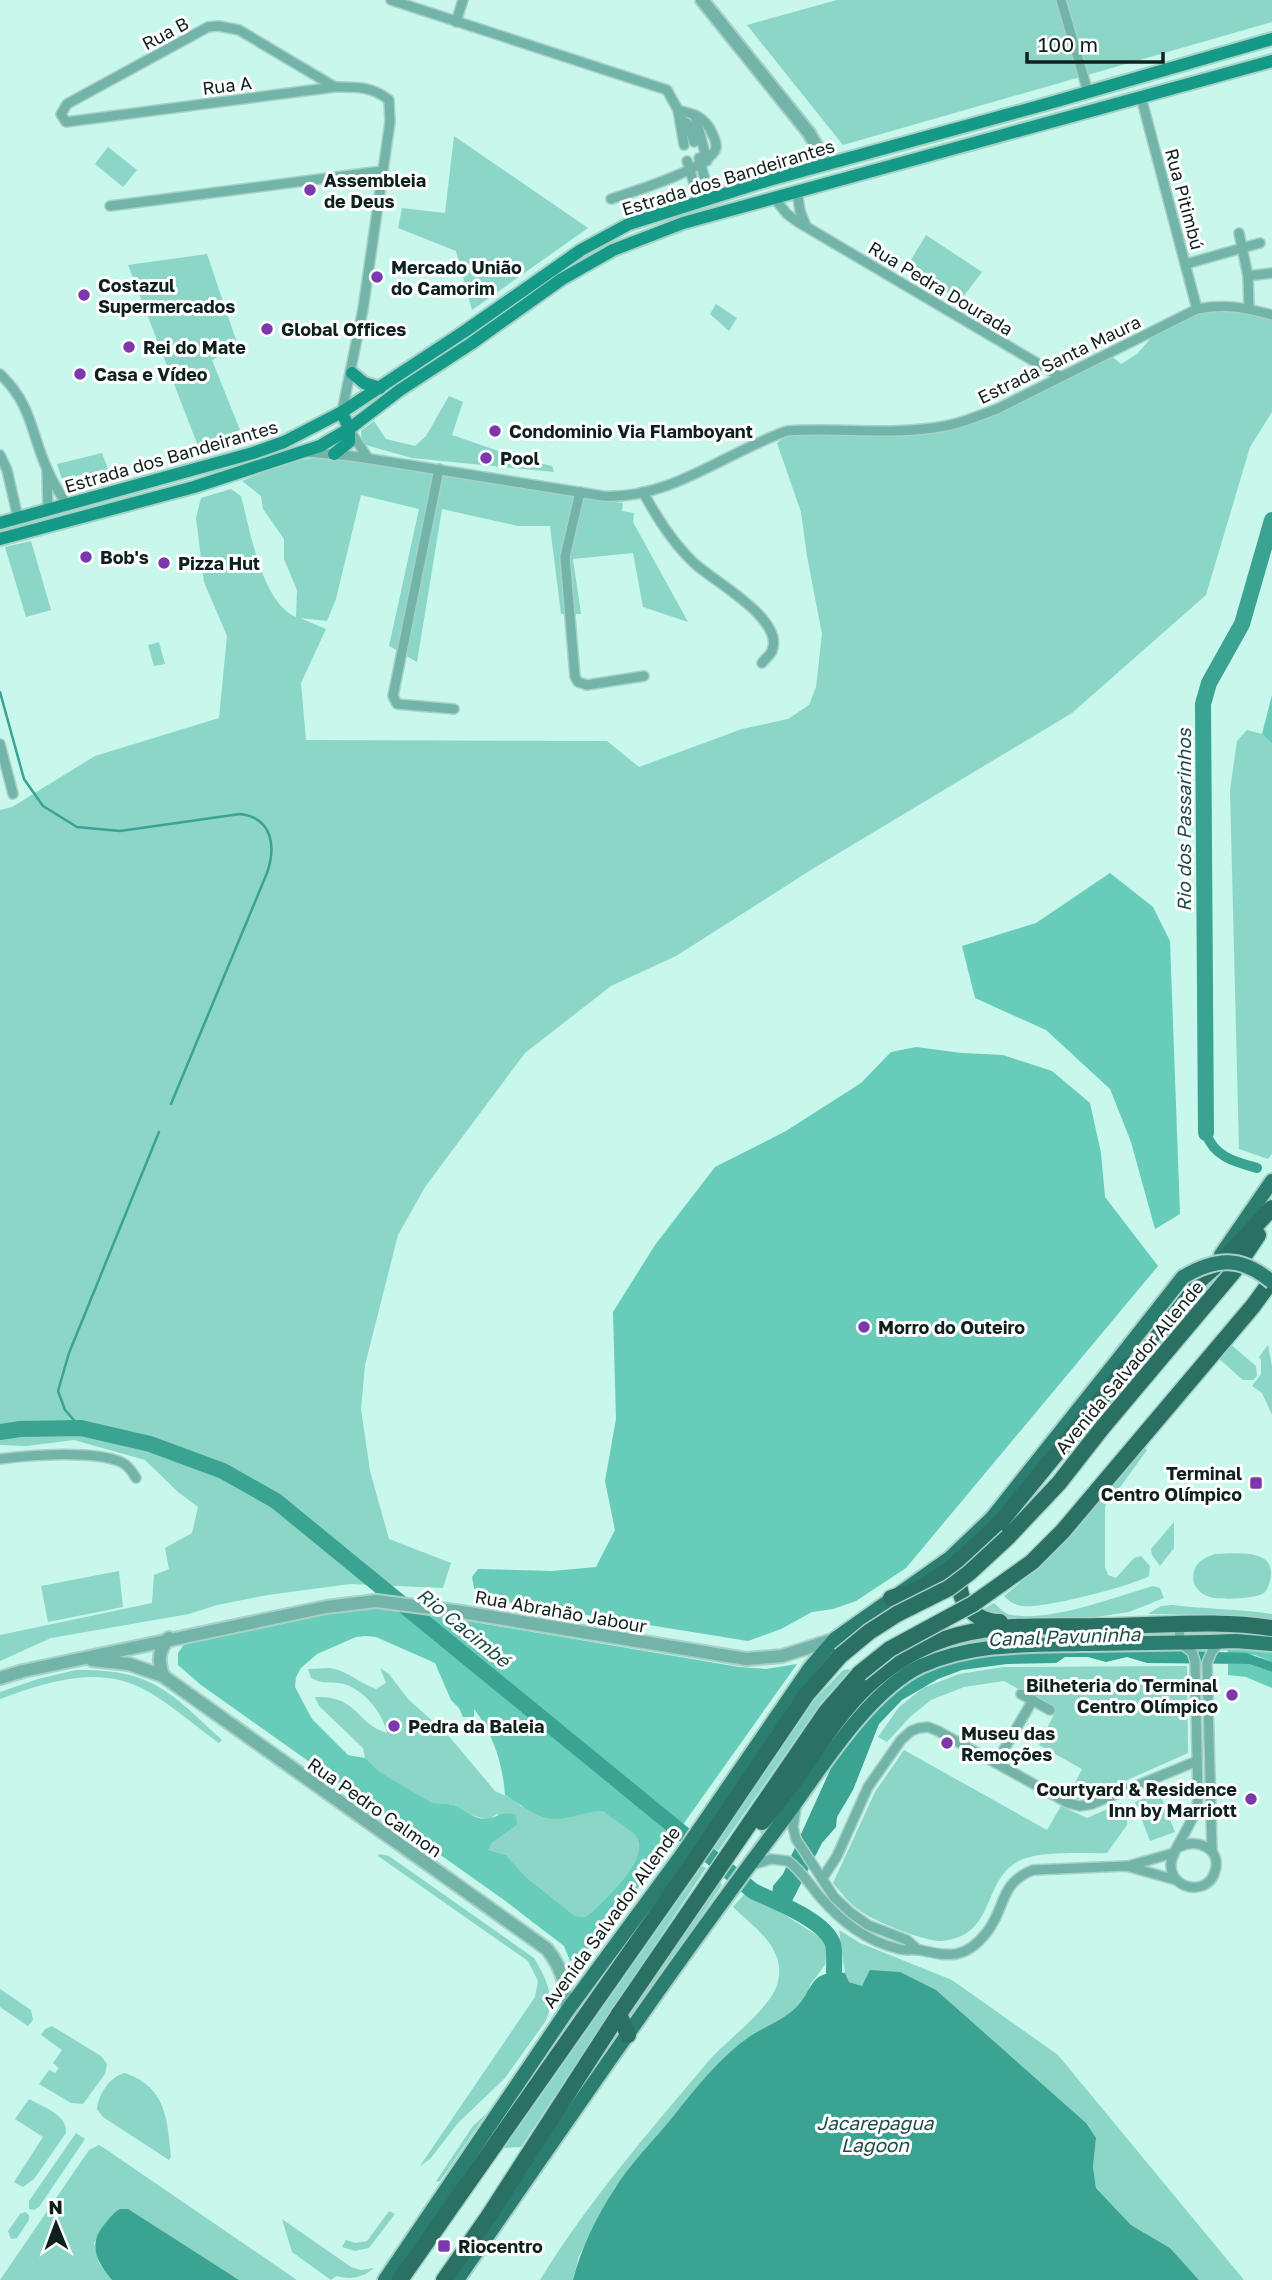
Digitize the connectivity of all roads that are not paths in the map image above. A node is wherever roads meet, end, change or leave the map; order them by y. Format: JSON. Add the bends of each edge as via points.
{"nodes":[{"id":1,"x":391,"y":0,"type":"edge"},
{"id":2,"x":463,"y":0,"type":"edge"},
{"id":3,"x":702,"y":0,"type":"edge"},
{"id":4,"x":1061,"y":0,"type":"edge"},
{"id":5,"x":456,"y":22,"type":"junction"},
{"id":6,"x":1272,"y":40,"type":"edge"},
{"id":7,"x":1243,"y":48,"type":"junction"},
{"id":8,"x":1272,"y":61,"type":"edge"},
{"id":9,"x":1248,"y":67,"type":"junction"},
{"id":10,"x":335,"y":88,"type":"junction"},
{"id":11,"x":1088,"y":92,"type":"junction"},
{"id":12,"x":1141,"y":97,"type":"junction"},
{"id":13,"x":679,"y":115,"type":"junction"},
{"id":14,"x":66,"y":122,"type":"joint"},
{"id":15,"x":694,"y":142,"type":"dead end"},
{"id":16,"x":684,"y":145,"type":"dead end"},
{"id":17,"x":702,"y":161,"type":"junction"},
{"id":18,"x":688,"y":164,"type":"junction"},
{"id":19,"x":827,"y":164,"type":"junction"},
{"id":20,"x":383,"y":171,"type":"junction"},
{"id":21,"x":857,"y":174,"type":"junction"},
{"id":22,"x":801,"y":190,"type":"junction"},
{"id":23,"x":611,"y":198,"type":"dead end"},
{"id":24,"x":705,"y":198,"type":"junction"},
{"id":25,"x":774,"y":198,"type":"junction"},
{"id":26,"x":110,"y":206,"type":"dead end"},
{"id":27,"x":739,"y":207,"type":"junction"},
{"id":28,"x":683,"y":222,"type":"junction"},
{"id":29,"x":806,"y":226,"type":"junction"},
{"id":30,"x":1239,"y":233,"type":"dead end"},
{"id":31,"x":1260,"y":243,"type":"dead end"},
{"id":32,"x":1242,"y":247,"type":"junction"},
{"id":33,"x":1186,"y":264,"type":"junction"},
{"id":34,"x":1272,"y":273,"type":"edge"},
{"id":35,"x":1248,"y":276,"type":"junction"},
{"id":36,"x":1198,"y":309,"type":"junction"},
{"id":37,"x":1249,"y":309,"type":"junction"},
{"id":38,"x":1272,"y":315,"type":"edge"},
{"id":39,"x":352,"y":373,"type":"junction"},
{"id":40,"x":0,"y":374,"type":"edge"},
{"id":41,"x":1059,"y":376,"type":"junction"},
{"id":42,"x":380,"y":388,"type":"junction"},
{"id":43,"x":342,"y":412,"type":"junction"},
{"id":44,"x":349,"y":429,"type":"junction"},
{"id":45,"x":302,"y":452,"type":"junction"},
{"id":46,"x":334,"y":454,"type":"junction"},
{"id":47,"x":0,"y":455,"type":"edge"},
{"id":48,"x":368,"y":458,"type":"junction"},
{"id":49,"x":47,"y":469,"type":"junction"},
{"id":50,"x":439,"y":469,"type":"junction"},
{"id":51,"x":580,"y":492,"type":"junction"},
{"id":52,"x":643,"y":492,"type":"junction"},
{"id":53,"x":67,"y":505,"type":"junction"},
{"id":54,"x":48,"y":510,"type":"junction"},
{"id":55,"x":18,"y":518,"type":"junction"},
{"id":56,"x":0,"y":523,"type":"edge"},
{"id":57,"x":0,"y":539,"type":"edge"},
{"id":58,"x":762,"y":663,"type":"dead end"},
{"id":59,"x":644,"y":676,"type":"dead end"},
{"id":60,"x":454,"y":709,"type":"dead end"},
{"id":61,"x":0,"y":744,"type":"edge"},
{"id":62,"x":13,"y":794,"type":"dead end"},
{"id":63,"x":1272,"y":1181,"type":"edge"},
{"id":64,"x":1272,"y":1208,"type":"edge"},
{"id":65,"x":1272,"y":1216,"type":"edge"},
{"id":66,"x":1210,"y":1270,"type":"junction"},
{"id":67,"x":1272,"y":1281,"type":"edge"},
{"id":68,"x":0,"y":1459,"type":"edge"},
{"id":69,"x":136,"y":1478,"type":"dead end"},
{"id":70,"x":1004,"y":1531,"type":"junction"},
{"id":71,"x":891,"y":1598,"type":"junction"},
{"id":72,"x":1179,"y":1624,"type":"junction"},
{"id":73,"x":1037,"y":1627,"type":"junction"},
{"id":74,"x":1272,"y":1628,"type":"edge"},
{"id":75,"x":169,"y":1638,"type":"junction"},
{"id":76,"x":835,"y":1639,"type":"junction"},
{"id":77,"x":1272,"y":1644,"type":"edge"},
{"id":78,"x":1217,"y":1646,"type":"junction"},
{"id":79,"x":1185,"y":1647,"type":"junction"},
{"id":80,"x":74,"y":1660,"type":"junction"},
{"id":81,"x":163,"y":1676,"type":"junction"},
{"id":82,"x":0,"y":1678,"type":"edge"},
{"id":83,"x":1021,"y":1693,"type":"dead end"},
{"id":84,"x":1033,"y":1700,"type":"junction"},
{"id":85,"x":1051,"y":1710,"type":"dead end"},
{"id":86,"x":1197,"y":1761,"type":"junction"},
{"id":87,"x":996,"y":1763,"type":"junction"},
{"id":88,"x":799,"y":1799,"type":"junction"},
{"id":89,"x":701,"y":1838,"type":"junction"},
{"id":90,"x":1177,"y":1850,"type":"junction"},
{"id":91,"x":1212,"y":1851,"type":"junction"},
{"id":92,"x":687,"y":1860,"type":"junction"},
{"id":93,"x":726,"y":1860,"type":"junction"},
{"id":94,"x":1126,"y":1866,"type":"junction"},
{"id":95,"x":747,"y":1868,"type":"junction"},
{"id":96,"x":822,"y":1880,"type":"junction"},
{"id":97,"x":1176,"y":1880,"type":"junction"},
{"id":98,"x":918,"y":1950,"type":"junction"},
{"id":99,"x":567,"y":2011,"type":"junction"},
{"id":100,"x":619,"y":2014,"type":"junction"},
{"id":101,"x":628,"y":2035,"type":"junction"},
{"id":102,"x":385,"y":2280,"type":"edge"},
{"id":103,"x":400,"y":2280,"type":"edge"},
{"id":104,"x":444,"y":2280,"type":"edge"},
{"id":105,"x":457,"y":2280,"type":"edge"}],
"edges":[{"from":1,"to":5,"type":"street"},
{"from":2,"to":5,"type":"street"},
{"from":3,"to":19,"type":"street","via":[[809,133]]},
{"from":4,"to":11,"type":"street"},
{"from":5,"to":13,"type":"street","via":[[667,90]]},
{"from":6,"to":7,"type":"main road","name":"Estrada dos Bandeirantes"},
{"from":7,"to":9,"type":"main road","via":[[1236,63]]},
{"from":7,"to":11,"type":"main road","name":"Estrada dos Bandeirantes"},
{"from":8,"to":9,"type":"main road","name":"Estrada dos Bandeirantes"},
{"from":9,"to":12,"type":"main road","name":"Estrada dos Bandeirantes"},
{"from":10,"to":14,"type":"street","name":"Rua A"},
{"from":10,"to":14,"type":"street","name":"Rua B","via":[[239,30],[208,27],[67,104],[61,114]]},
{"from":10,"to":20,"type":"street","name":"Rua A","via":[[367,88],[388,100],[390,122]]},
{"from":11,"to":19,"type":"main road","name":"Estrada dos Bandeirantes"},
{"from":12,"to":21,"type":"main road","name":"Estrada dos Bandeirantes"},
{"from":12,"to":33,"type":"street","name":"Rua Pitimbú"},
{"from":13,"to":15,"type":"street"},
{"from":13,"to":16,"type":"street"},
{"from":13,"to":17,"type":"street","via":[[704,119],[716,142],[716,148]]},
{"from":17,"to":18,"type":"street"},
{"from":17,"to":24,"type":"street"},
{"from":18,"to":23,"type":"street","via":[[668,181]]},
{"from":18,"to":24,"type":"street","via":[[696,190]]},
{"from":19,"to":21,"type":"main road"},
{"from":19,"to":22,"type":"main road"},
{"from":19,"to":24,"type":"main road","name":"Estrada dos Bandeirantes"},
{"from":20,"to":26,"type":"street"},
{"from":20,"to":39,"type":"street"},
{"from":21,"to":22,"type":"main road","name":"Estrada dos Bandeirantes"},
{"from":22,"to":25,"type":"main road","name":"Estrada dos Bandeirantes"},
{"from":22,"to":29,"type":"street","via":[[800,211]]},
{"from":24,"to":27,"type":"main road"},
{"from":24,"to":28,"type":"main road"},
{"from":24,"to":42,"type":"main road","name":"Estrada dos Bandeirantes","via":[[596,240]]},
{"from":25,"to":27,"type":"main road","name":"Estrada dos Bandeirantes"},
{"from":25,"to":29,"type":"street","name":"Rua Pedra Dourada","via":[[791,218]]},
{"from":27,"to":28,"type":"main road","name":"Estrada dos Bandeirantes"},
{"from":28,"to":44,"type":"main road","name":"Estrada dos Bandeirantes","via":[[613,250],[562,279]]},
{"from":29,"to":41,"type":"street","name":"Rua Pedra Dourada"},
{"from":30,"to":32,"type":"street"},
{"from":31,"to":32,"type":"street"},
{"from":32,"to":33,"type":"street"},
{"from":32,"to":35,"type":"street"},
{"from":33,"to":36,"type":"street","name":"Rua Pitimbú"},
{"from":34,"to":35,"type":"street"},
{"from":35,"to":37,"type":"street"},
{"from":36,"to":37,"type":"street","name":"Estrada Santa Maura","via":[[1221,305]]},
{"from":36,"to":41,"type":"street","name":"Estrada Santa Maura"},
{"from":37,"to":38,"type":"street","name":"Estrada Santa Maura"},
{"from":39,"to":42,"type":"main road"},
{"from":39,"to":43,"type":"street"},
{"from":40,"to":49,"type":"street","via":[[23,402]]},
{"from":41,"to":52,"type":"street","name":"Estrada Santa Maura","via":[[997,409],[944,426],[787,431],[696,474]]},
{"from":42,"to":43,"type":"main road","name":"Estrada dos Bandeirantes"},
{"from":43,"to":44,"type":"main road"},
{"from":43,"to":53,"type":"main road","name":"Estrada dos Bandeirantes","via":[[253,453]]},
{"from":44,"to":45,"type":"main road","name":"Estrada dos Bandeirantes"},
{"from":44,"to":46,"type":"main road","via":[[349,442]]},
{"from":44,"to":48,"type":"street"},
{"from":45,"to":46,"type":"street","name":"Estrada Santa Maura"},
{"from":45,"to":57,"type":"main road","name":"Estrada dos Bandeirantes","via":[[194,488]]},
{"from":46,"to":48,"type":"street","name":"Estrada Santa Maura"},
{"from":47,"to":55,"type":"street"},
{"from":48,"to":50,"type":"street","name":"Estrada Santa Maura"},
{"from":49,"to":53,"type":"street"},
{"from":49,"to":54,"type":"street"},
{"from":50,"to":51,"type":"street","name":"Estrada Santa Maura"},
{"from":50,"to":60,"type":"street","via":[[393,696],[397,704]]},
{"from":51,"to":52,"type":"street","name":"Estrada Santa Maura","via":[[618,497]]},
{"from":51,"to":59,"type":"street","via":[[565,556],[575,677],[587,685]]},
{"from":52,"to":58,"type":"street","via":[[660,522],[694,563],[744,600],[769,627],[773,645]]},
{"from":53,"to":54,"type":"main road","name":"Estrada dos Bandeirantes"},
{"from":54,"to":55,"type":"main road","name":"Estrada dos Bandeirantes"},
{"from":55,"to":56,"type":"main road","name":"Estrada dos Bandeirantes"},
{"from":61,"to":62,"type":"street"},
{"from":63,"to":66,"type":"main road","name":"Avenida Salvador Allende"},
{"from":64,"to":66,"type":"highway","name":"Avenida Salvador Allende"},
{"from":65,"to":70,"type":"highway","name":"Avenida Salvador Allende","via":[[1234,1271],[1059,1483]]},
{"from":66,"to":70,"type":"highway","name":"Avenida Salvador Allende"},
{"from":67,"to":71,"type":"main road","name":"Avenida Salvador Allende","bridge":true,"via":[[1253,1268],[1225,1262],[1183,1277],[984,1526],[950,1559]]},
{"from":67,"to":93,"type":"highway","bridge":true,"via":[[1032,1562],[974,1604],[890,1649],[860,1673],[826,1712]]},
{"from":68,"to":69,"type":"street","via":[[92,1457],[121,1462]]},
{"from":70,"to":71,"type":"highway","via":[[921,1588]]},
{"from":70,"to":73,"type":"highway","via":[[961,1573],[964,1600],[973,1615],[983,1620]]},
{"from":70,"to":89,"type":"highway","name":"Avenida Salvador Allende","bridge":true,"via":[[969,1573],[869,1632],[840,1656]]},
{"from":71,"to":76,"type":"main road","name":"Avenida Salvador Allende"},
{"from":72,"to":73,"type":"highway"},
{"from":72,"to":74,"type":"highway"},
{"from":72,"to":79,"type":"street"},
{"from":73,"to":93,"type":"highway","via":[[957,1635],[892,1666],[832,1725],[783,1800]]},
{"from":75,"to":76,"type":"street","name":"Rua Abrahão Jabour","via":[[376,1601],[746,1659],[782,1656]]},
{"from":75,"to":80,"type":"street","name":"Rua Abrahão Jabour"},
{"from":75,"to":81,"type":"street","via":[[159,1652]]},
{"from":76,"to":89,"type":"main road","name":"Avenida Salvador Allende","via":[[810,1668]]},
{"from":77,"to":78,"type":"main road"},
{"from":78,"to":79,"type":"main road"},
{"from":78,"to":91,"type":"street","via":[[1208,1660],[1207,1676]]},
{"from":79,"to":86,"type":"street","via":[[1194,1658]]},
{"from":79,"to":88,"type":"main road","via":[[1005,1646],[920,1667],[892,1684],[869,1706]]},
{"from":80,"to":81,"type":"street","name":"Rua Abrahão Jabour","via":[[129,1664]]},
{"from":80,"to":82,"type":"street","name":"Rua Abrahão Jabour"},
{"from":81,"to":99,"type":"street","name":"Rua Pedro Calmon","via":[[547,1949],[564,1976]]},
{"from":83,"to":84,"type":"street"},
{"from":84,"to":85,"type":"street"},
{"from":84,"to":87,"type":"street"},
{"from":86,"to":87,"type":"street","via":[[1080,1806]]},
{"from":86,"to":90,"type":"street","via":[[1196,1813]]},
{"from":87,"to":96,"type":"street","via":[[933,1728],[911,1731],[873,1780]]},
{"from":88,"to":95,"type":"main road"},
{"from":88,"to":96,"type":"street","via":[[793,1822],[796,1839]]},
{"from":89,"to":92,"type":"highway","name":"Avenida Salvador Allende"},
{"from":90,"to":91,"type":"street","via":[[1195,1842]]},
{"from":90,"to":94,"type":"street"},
{"from":90,"to":97,"type":"street","via":[[1171,1865]]},
{"from":91,"to":97,"type":"street","via":[[1216,1864],[1208,1882],[1189,1887]]},
{"from":92,"to":99,"type":"main road","name":"Avenida Salvador Allende"},
{"from":92,"to":103,"type":"highway","name":"Avenida Salvador Allende"},
{"from":93,"to":100,"type":"highway"},
{"from":94,"to":97,"type":"street"},
{"from":94,"to":98,"type":"street","via":[[1040,1868],[1026,1873],[1008,1888],[982,1938],[959,1954]]},
{"from":95,"to":98,"type":"street","via":[[765,1860],[786,1860],[857,1931],[893,1948]]},
{"from":95,"to":101,"type":"main road"},
{"from":96,"to":98,"type":"street","via":[[859,1919],[907,1940]]},
{"from":99,"to":102,"type":"main road","name":"Avenida Salvador Allende"},
{"from":100,"to":101,"type":"highway"},
{"from":100,"to":104,"type":"highway"},
{"from":101,"to":105,"type":"main road"}]}
